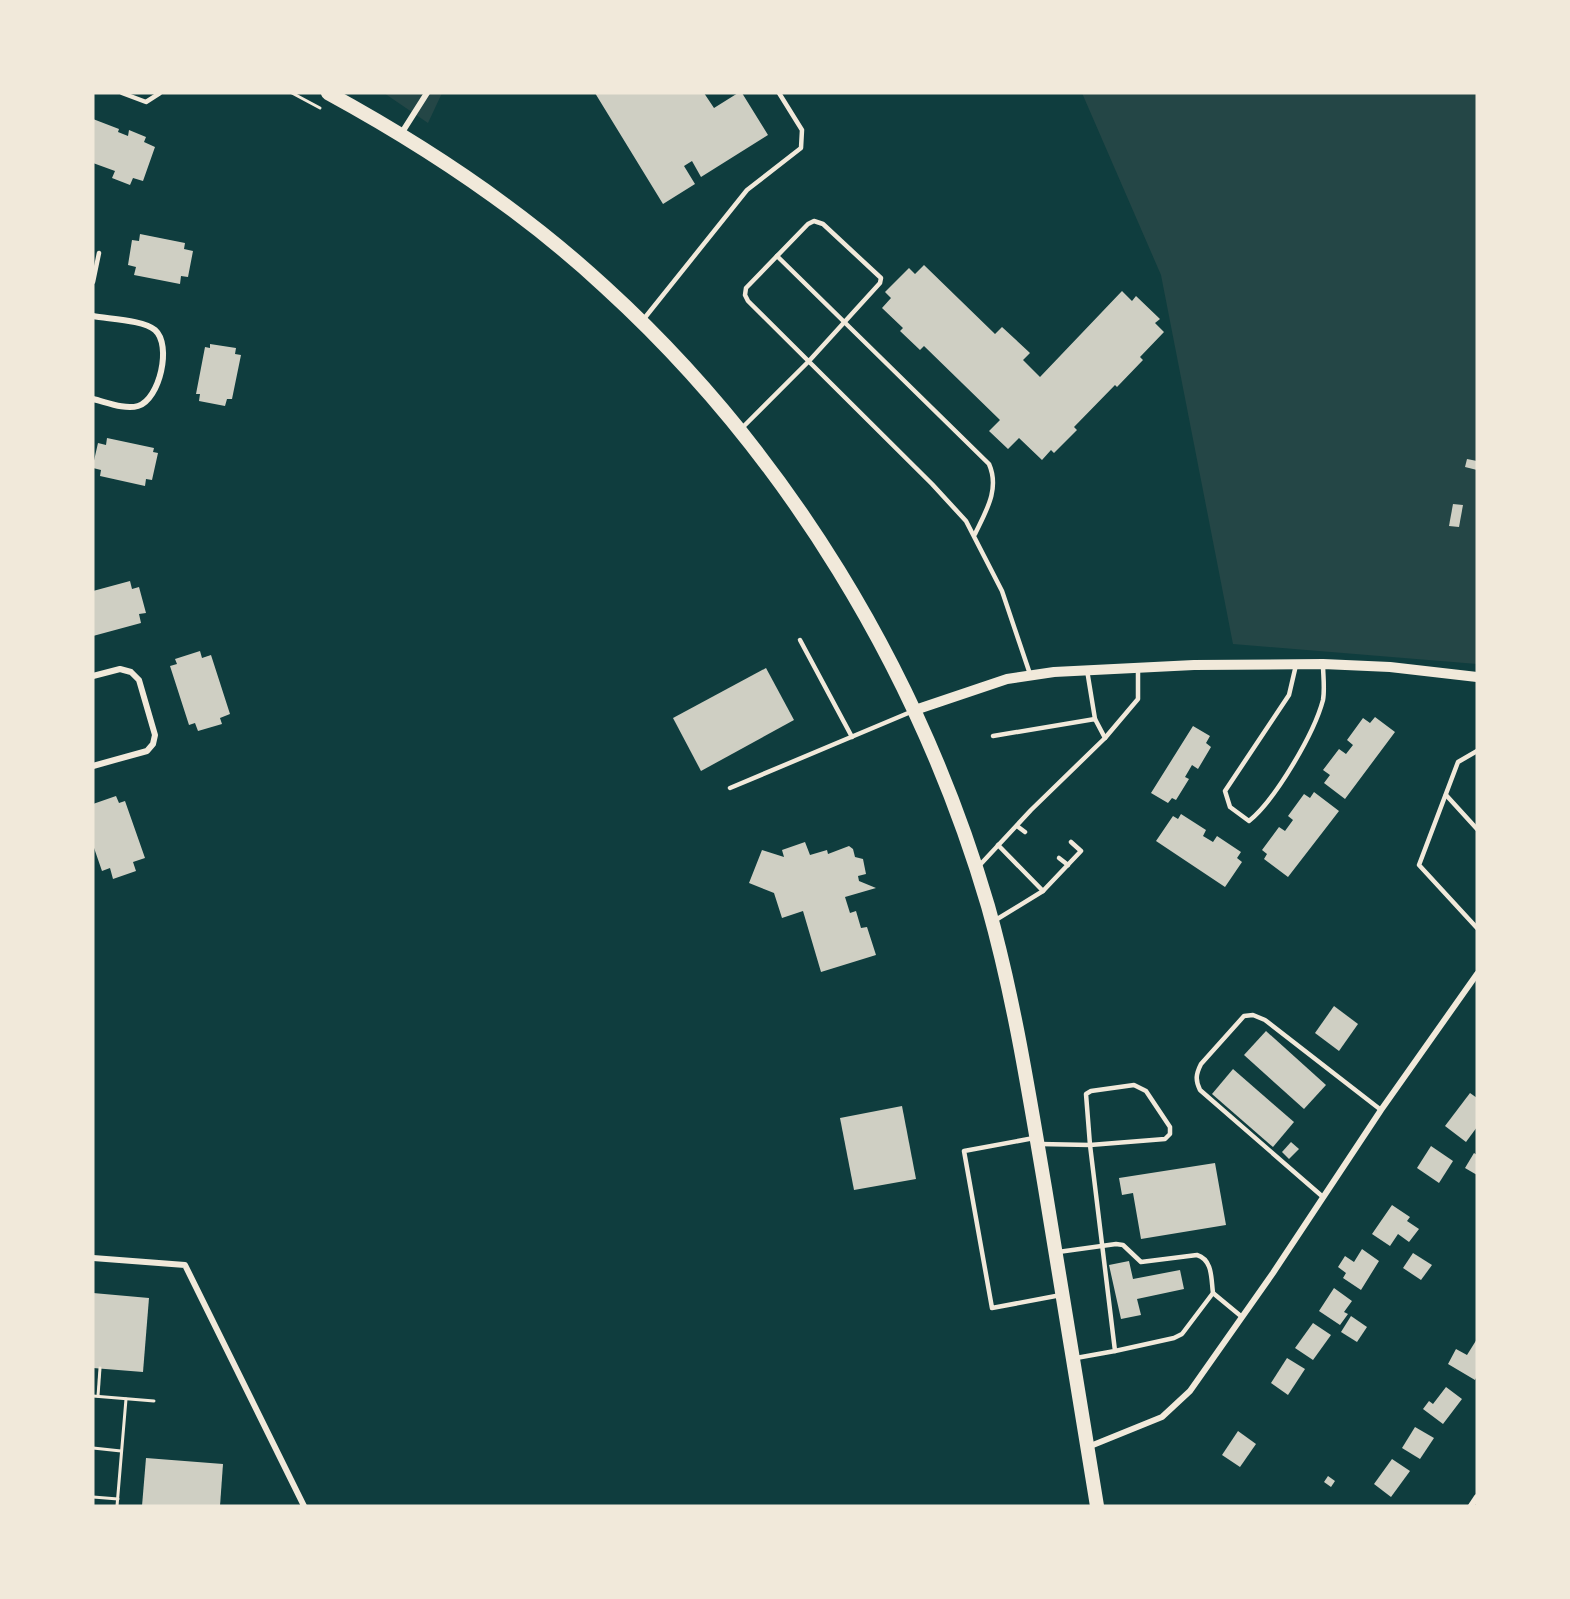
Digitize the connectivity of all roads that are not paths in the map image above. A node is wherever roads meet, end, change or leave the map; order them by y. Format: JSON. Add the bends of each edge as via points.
{"nodes":[{"id":1,"x":122,"y":93,"type":"edge"},
{"id":2,"x":160,"y":93,"type":"edge"},
{"id":3,"x":328,"y":93,"type":"edge"},
{"id":4,"x":428,"y":93,"type":"edge"},
{"id":5,"x":779,"y":93,"type":"edge"},
{"id":6,"x":400,"y":134,"type":"junction"},
{"id":7,"x":99,"y":253,"type":"dead end"},
{"id":8,"x":777,"y":256,"type":"junction"},
{"id":9,"x":93,"y":282,"type":"edge"},
{"id":10,"x":93,"y":316,"type":"edge"},
{"id":11,"x":641,"y":322,"type":"junction"},
{"id":12,"x":844,"y":322,"type":"junction"},
{"id":13,"x":809,"y":361,"type":"junction"},
{"id":14,"x":93,"y":399,"type":"edge"},
{"id":15,"x":739,"y":431,"type":"junction"},
{"id":16,"x":974,"y":534,"type":"junction"},
{"id":17,"x":800,"y":640,"type":"dead end"},
{"id":18,"x":1296,"y":664,"type":"junction"},
{"id":19,"x":1323,"y":664,"type":"junction"},
{"id":20,"x":1138,"y":668,"type":"junction"},
{"id":21,"x":1087,"y":670,"type":"junction"},
{"id":22,"x":1030,"y":674,"type":"junction"},
{"id":23,"x":93,"y":676,"type":"edge"},
{"id":24,"x":1477,"y":677,"type":"edge"},
{"id":25,"x":915,"y":710,"type":"junction"},
{"id":26,"x":1095,"y":720,"type":"junction"},
{"id":27,"x":993,"y":736,"type":"dead end"},
{"id":28,"x":852,"y":737,"type":"junction"},
{"id":29,"x":1105,"y":738,"type":"junction"},
{"id":30,"x":1477,"y":751,"type":"edge"},
{"id":31,"x":93,"y":766,"type":"edge"},
{"id":32,"x":730,"y":788,"type":"dead end"},
{"id":33,"x":1446,"y":795,"type":"junction"},
{"id":34,"x":1031,"y":810,"type":"junction"},
{"id":35,"x":1038,"y":816,"type":"dead end"},
{"id":36,"x":1017,"y":825,"type":"junction"},
{"id":37,"x":1477,"y":829,"type":"edge"},
{"id":38,"x":1025,"y":832,"type":"dead end"},
{"id":39,"x":1071,"y":842,"type":"dead end"},
{"id":40,"x":998,"y":845,"type":"junction"},
{"id":41,"x":1059,"y":858,"type":"dead end"},
{"id":42,"x":1068,"y":865,"type":"junction"},
{"id":43,"x":976,"y":868,"type":"junction"},
{"id":44,"x":1043,"y":891,"type":"junction"},
{"id":45,"x":992,"y":922,"type":"junction"},
{"id":46,"x":1477,"y":928,"type":"edge"},
{"id":47,"x":1477,"y":974,"type":"edge"},
{"id":48,"x":1381,"y":1110,"type":"junction"},
{"id":49,"x":1037,"y":1141,"type":"junction"},
{"id":50,"x":1090,"y":1145,"type":"junction"},
{"id":51,"x":1323,"y":1197,"type":"junction"},
{"id":52,"x":1103,"y":1245,"type":"junction"},
{"id":53,"x":1055,"y":1252,"type":"junction"},
{"id":54,"x":93,"y":1258,"type":"edge"},
{"id":55,"x":1213,"y":1293,"type":"junction"},
{"id":56,"x":1062,"y":1295,"type":"junction"},
{"id":57,"x":1242,"y":1317,"type":"junction"},
{"id":58,"x":1116,"y":1351,"type":"junction"},
{"id":59,"x":1073,"y":1359,"type":"junction"},
{"id":60,"x":1087,"y":1447,"type":"junction"},
{"id":61,"x":1477,"y":1497,"type":"edge"},
{"id":62,"x":304,"y":1506,"type":"edge"},
{"id":63,"x":1097,"y":1506,"type":"edge"},
{"id":64,"x":1471,"y":1506,"type":"edge"}],
"edges":[{"from":1,"to":2,"type":"lane","via":[[146,102]]},
{"from":3,"to":6,"type":"main road"},
{"from":4,"to":6,"type":"street"},
{"from":5,"to":11,"type":"lane","via":[[802,130],[801,148],[747,190]]},
{"from":6,"to":11,"type":"main road","via":[[527,222]]},
{"from":7,"to":9,"type":"lane"},
{"from":8,"to":12,"type":"lane"},
{"from":8,"to":12,"type":"lane","via":[[814,221],[823,224],[881,278]]},
{"from":8,"to":13,"type":"lane","via":[[746,288],[745,295]]},
{"from":10,"to":14,"type":"street","via":[[147,325],[156,330],[164,350],[157,385],[146,402],[128,407]]},
{"from":11,"to":15,"type":"main road"},
{"from":12,"to":13,"type":"lane"},
{"from":12,"to":16,"type":"lane","via":[[989,464],[994,485]]},
{"from":13,"to":15,"type":"lane"},
{"from":13,"to":16,"type":"lane","via":[[953,506]]},
{"from":15,"to":25,"type":"main road","via":[[831,560],[872,627]]},
{"from":16,"to":22,"type":"lane","via":[[1002,591]]},
{"from":17,"to":28,"type":"lane"},
{"from":18,"to":19,"type":"street"},
{"from":18,"to":19,"type":"lane","via":[[1288,695],[1225,791],[1230,807],[1249,821],[1262,811],[1305,744],[1323,699]]},
{"from":18,"to":20,"type":"street"},
{"from":19,"to":24,"type":"street"},
{"from":20,"to":21,"type":"street"},
{"from":20,"to":29,"type":"lane","via":[[1138,699]]},
{"from":21,"to":22,"type":"street"},
{"from":21,"to":26,"type":"lane"},
{"from":22,"to":25,"type":"street"},
{"from":23,"to":31,"type":"street","via":[[120,669],[139,680],[155,735],[147,751]]},
{"from":25,"to":28,"type":"lane"},
{"from":25,"to":43,"type":"main road"},
{"from":26,"to":27,"type":"lane"},
{"from":26,"to":29,"type":"lane"},
{"from":28,"to":32,"type":"lane"},
{"from":29,"to":34,"type":"lane"},
{"from":30,"to":33,"type":"lane","via":[[1458,762]]},
{"from":33,"to":37,"type":"lane"},
{"from":33,"to":46,"type":"lane","via":[[1419,865]]},
{"from":34,"to":35,"type":"lane"},
{"from":34,"to":36,"type":"lane"},
{"from":36,"to":38,"type":"lane"},
{"from":36,"to":40,"type":"lane"},
{"from":39,"to":42,"type":"lane","via":[[1081,851]]},
{"from":40,"to":43,"type":"lane"},
{"from":40,"to":44,"type":"lane"},
{"from":41,"to":42,"type":"lane"},
{"from":42,"to":44,"type":"lane"},
{"from":43,"to":45,"type":"main road"},
{"from":44,"to":45,"type":"lane"},
{"from":45,"to":49,"type":"main road"},
{"from":47,"to":48,"type":"street"},
{"from":48,"to":51,"type":"street"},
{"from":48,"to":51,"type":"lane","via":[[1265,1020],[1253,1015],[1244,1016],[1201,1064],[1196,1082],[1200,1090]]},
{"from":49,"to":50,"type":"lane"},
{"from":49,"to":53,"type":"main road"},
{"from":49,"to":56,"type":"lane","via":[[964,1151],[992,1308]]},
{"from":50,"to":50,"type":"lane","via":[[1165,1139],[1170,1127],[1141,1087],[1091,1091],[1085,1099]]},
{"from":50,"to":52,"type":"lane"},
{"from":51,"to":57,"type":"street"},
{"from":52,"to":53,"type":"lane"},
{"from":52,"to":55,"type":"lane","via":[[1123,1245],[1141,1262],[1204,1257],[1209,1263]]},
{"from":52,"to":58,"type":"lane"},
{"from":53,"to":56,"type":"main road"},
{"from":54,"to":62,"type":"street","via":[[185,1265]]},
{"from":55,"to":57,"type":"lane"},
{"from":55,"to":58,"type":"lane","via":[[1182,1334]]},
{"from":56,"to":59,"type":"main road"},
{"from":57,"to":60,"type":"street","via":[[1172,1410],[1152,1423]]},
{"from":58,"to":59,"type":"lane"},
{"from":59,"to":60,"type":"main road"},
{"from":60,"to":63,"type":"main road"},
{"from":61,"to":64,"type":"street"}]}
